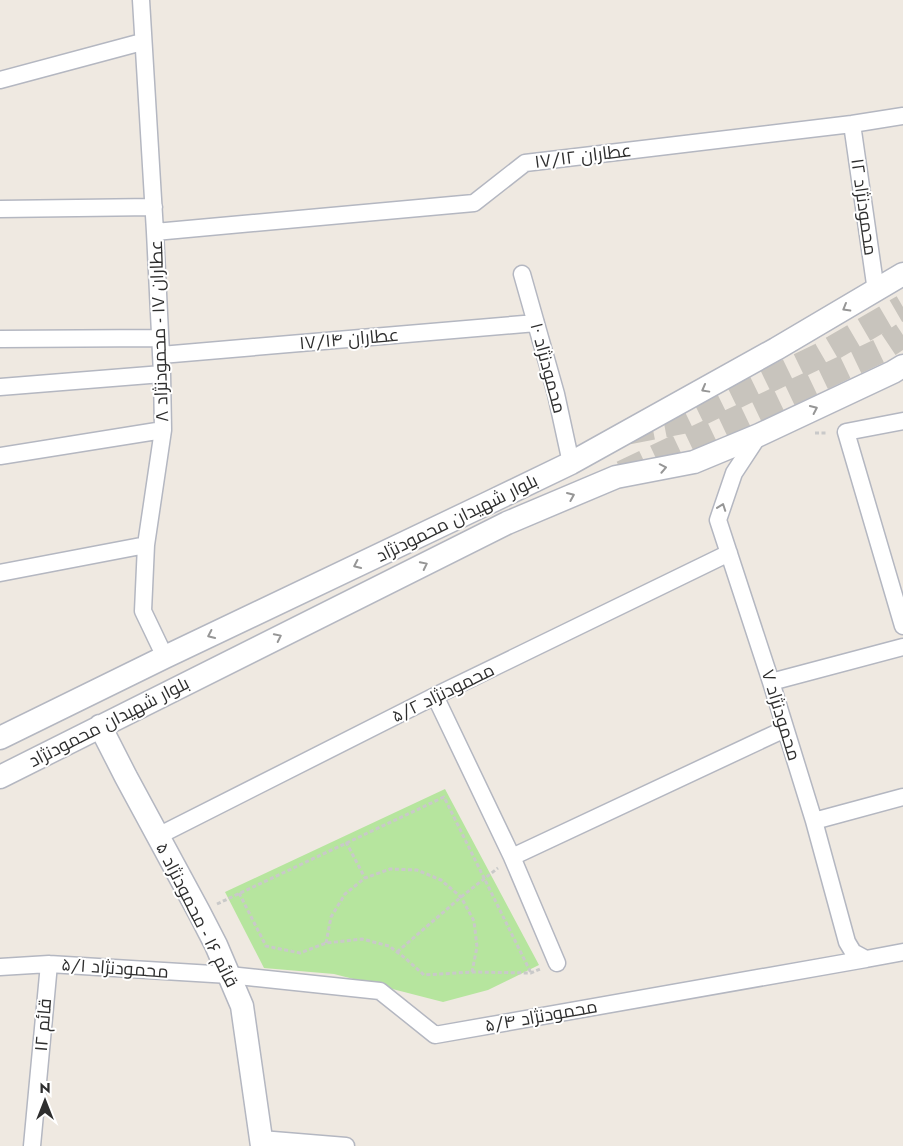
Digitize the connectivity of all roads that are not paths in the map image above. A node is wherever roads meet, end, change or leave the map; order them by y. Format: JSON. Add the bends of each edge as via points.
{"nodes":[{"id":1,"x":141,"y":0,"type":"edge"},
{"id":2,"x":142,"y":42,"type":"junction"},
{"id":3,"x":0,"y":80,"type":"edge"},
{"id":4,"x":903,"y":116,"type":"edge"},
{"id":5,"x":852,"y":124,"type":"junction"},
{"id":6,"x":154,"y":207,"type":"junction"},
{"id":7,"x":0,"y":209,"type":"edge"},
{"id":8,"x":155,"y":232,"type":"junction"},
{"id":9,"x":522,"y":274,"type":"dead end"},
{"id":10,"x":903,"y":274,"type":"edge"},
{"id":11,"x":876,"y":291,"type":"junction"},
{"id":12,"x":536,"y":323,"type":"junction"},
{"id":13,"x":160,"y":338,"type":"junction"},
{"id":14,"x":0,"y":340,"type":"edge"},
{"id":15,"x":161,"y":355,"type":"junction"},
{"id":16,"x":903,"y":366,"type":"edge"},
{"id":17,"x":162,"y":374,"type":"junction"},
{"id":18,"x":0,"y":387,"type":"edge"},
{"id":19,"x":903,"y":421,"type":"edge"},
{"id":20,"x":163,"y":430,"type":"junction"},
{"id":21,"x":759,"y":435,"type":"junction"},
{"id":22,"x":0,"y":456,"type":"edge"},
{"id":23,"x":571,"y":463,"type":"junction"},
{"id":24,"x":146,"y":544,"type":"junction"},
{"id":25,"x":729,"y":553,"type":"junction"},
{"id":26,"x":0,"y":573,"type":"edge"},
{"id":27,"x":903,"y":626,"type":"edge"},
{"id":28,"x":903,"y":647,"type":"edge"},
{"id":29,"x":165,"y":657,"type":"junction"},
{"id":30,"x":771,"y":682,"type":"junction"},
{"id":31,"x":435,"y":696,"type":"junction"},
{"id":32,"x":100,"y":726,"type":"junction"},
{"id":33,"x":785,"y":728,"type":"junction"},
{"id":34,"x":0,"y":738,"type":"edge"},
{"id":35,"x":0,"y":777,"type":"edge"},
{"id":36,"x":903,"y":797,"type":"edge"},
{"id":37,"x":814,"y":821,"type":"junction"},
{"id":38,"x":158,"y":836,"type":"junction"},
{"id":39,"x":512,"y":857,"type":"junction"},
{"id":40,"x":903,"y":952,"type":"edge"},
{"id":41,"x":866,"y":959,"type":"junction"},
{"id":42,"x":558,"y":963,"type":"road end"},
{"id":43,"x":49,"y":964,"type":"junction"},
{"id":44,"x":0,"y":967,"type":"edge"},
{"id":45,"x":230,"y":975,"type":"junction"},
{"id":46,"x":262,"y":1142,"type":"edge"},
{"id":47,"x":32,"y":1146,"type":"edge"},
{"id":48,"x":346,"y":1146,"type":"edge"}],
"edges":[{"from":1,"to":2,"type":"street","name":"عطاران ۱۷ - محمودنژاد ۸"},
{"from":2,"to":3,"type":"street"},
{"from":2,"to":6,"type":"street","name":"عطاران ۱۷ - محمودنژاد ۸"},
{"from":4,"to":5,"type":"street","name":"عطاران ۱۷/۱۲"},
{"from":5,"to":8,"type":"street","name":"عطاران ۱۷/۱۲","via":[[525,163],[474,203]]},
{"from":5,"to":11,"type":"street","name":"محمودنژاد ۱۲"},
{"from":6,"to":7,"type":"street"},
{"from":6,"to":8,"type":"street","name":"عطاران ۱۷ - محمودنژاد ۸"},
{"from":8,"to":13,"type":"street","name":"عطاران ۱۷ - محمودنژاد ۸"},
{"from":9,"to":12,"type":"street","name":"محمودنژاد ۱۰"},
{"from":10,"to":11,"type":"main road","name":"بلوار شهیدان محمودنژاد"},
{"from":11,"to":23,"type":"main road","name":"بلوار شهیدان محمودنژاد","one_way":true},
{"from":12,"to":15,"type":"street","name":"عطاران ۱۷/۱۴"},
{"from":12,"to":23,"type":"street","name":"محمودنژاد ۱۰"},
{"from":13,"to":14,"type":"street"},
{"from":13,"to":15,"type":"street","name":"عطاران ۱۷ - محمودنژاد ۸"},
{"from":15,"to":17,"type":"street","name":"عطاران ۱۷ - محمودنژاد ۸"},
{"from":21,"to":16,"type":"main road","name":"بلوار شهیدان محمودنژاد","one_way":true},
{"from":17,"to":18,"type":"street"},
{"from":17,"to":20,"type":"street","name":"عطاران ۱۷ - محمودنژاد ۸"},
{"from":19,"to":27,"type":"street","via":[[846,432]]},
{"from":20,"to":22,"type":"street"},
{"from":20,"to":24,"type":"street","name":"عطاران ۱۷ - محمودنژاد ۸"},
{"from":25,"to":21,"type":"street","name":"محمودنژاد ۷","one_way":true,"via":[[718,520],[734,473]]},
{"from":32,"to":21,"type":"main road","name":"بلوار شهیدان محمودنژاد","one_way":true,"via":[[516,520],[616,477],[694,462]]},
{"from":23,"to":29,"type":"main road","name":"بلوار شهیدان محمودنژاد","one_way":true},
{"from":24,"to":26,"type":"street"},
{"from":24,"to":29,"type":"street","name":"عطاران ۱۷ - محمودنژاد ۸","via":[[143,611]]},
{"from":25,"to":30,"type":"street","name":"محمودنژاد ۷"},
{"from":25,"to":31,"type":"street","name":"محمودنژاد ۵/۲"},
{"from":28,"to":30,"type":"street"},
{"from":29,"to":34,"type":"main road","name":"بلوار شهیدان محمودنژاد"},
{"from":30,"to":33,"type":"street","name":"محمودنژاد ۷"},
{"from":31,"to":38,"type":"street","name":"محمودنژاد ۵/۲"},
{"from":31,"to":39,"type":"street"},
{"from":32,"to":35,"type":"main road","name":"بلوار شهیدان محمودنژاد"},
{"from":32,"to":38,"type":"main road","name":"قائم ۱۶ - محمودنژاد ۵"},
{"from":33,"to":37,"type":"street","name":"محمودنژاد ۷"},
{"from":33,"to":39,"type":"street"},
{"from":36,"to":37,"type":"street"},
{"from":37,"to":41,"type":"street","name":"محمودنژاد ۷","via":[[847,942],[853,952]]},
{"from":38,"to":45,"type":"main road","name":"قائم ۱۶ - محمودنژاد ۵"},
{"from":39,"to":42,"type":"street"},
{"from":40,"to":41,"type":"street"},
{"from":41,"to":45,"type":"street","name":"محمودنژاد ۵/۴","via":[[435,1035],[380,991]]},
{"from":43,"to":44,"type":"street","name":"محمودنژاد ۵/۱"},
{"from":43,"to":45,"type":"street","name":"محمودنژاد ۵/۱"},
{"from":43,"to":47,"type":"street","name":"قائم ۱۲"},
{"from":45,"to":46,"type":"main road","name":"قائم ۱۶ - محمودنژاد ۵","via":[[242,1006]]},
{"from":46,"to":48,"type":"street"}]}
